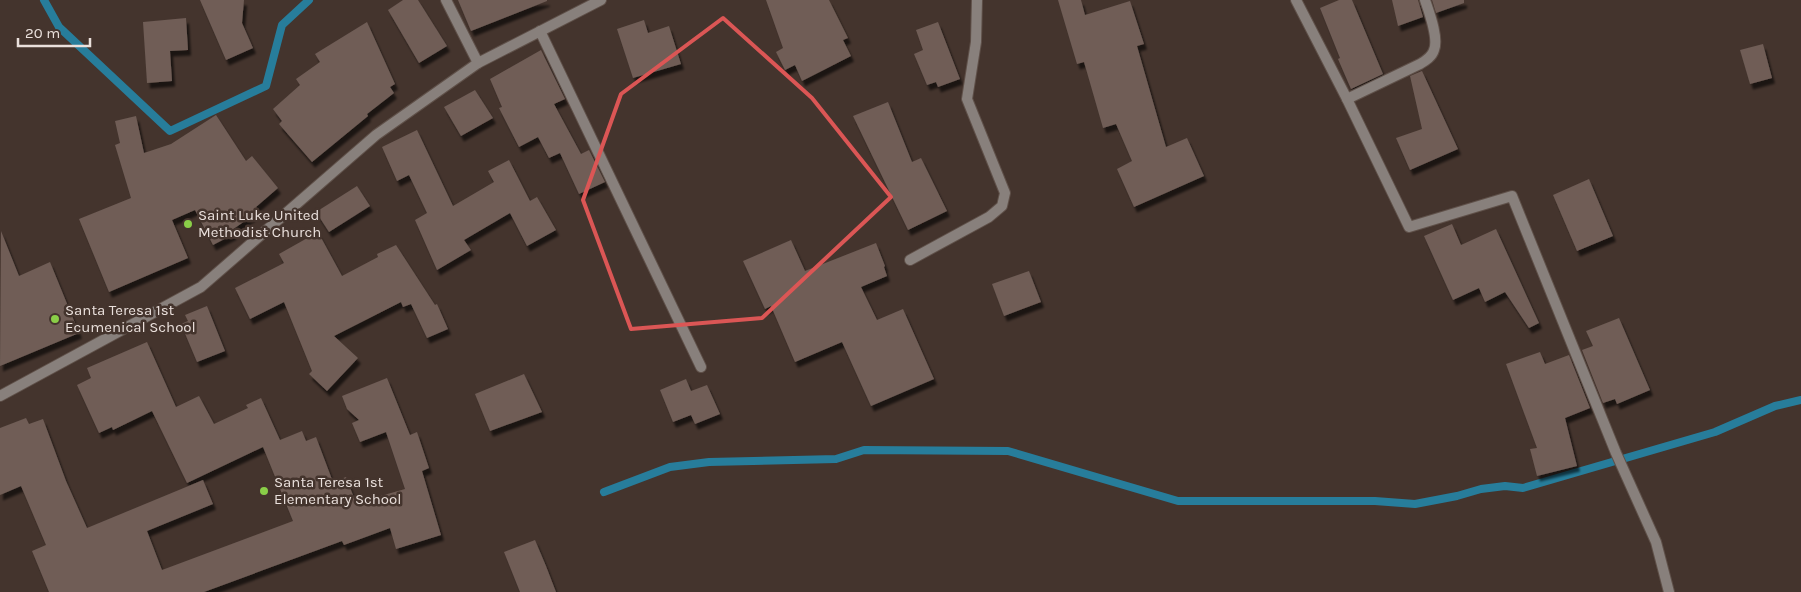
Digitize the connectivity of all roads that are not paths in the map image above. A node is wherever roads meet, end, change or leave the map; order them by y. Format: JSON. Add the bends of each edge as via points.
{"nodes":[{"id":1,"x":446,"y":0,"type":"edge"},
{"id":2,"x":602,"y":0,"type":"edge"},
{"id":3,"x":977,"y":0,"type":"edge"},
{"id":4,"x":1296,"y":0,"type":"edge"},
{"id":5,"x":1425,"y":0,"type":"edge"},
{"id":6,"x":540,"y":31,"type":"junction"},
{"id":7,"x":478,"y":63,"type":"junction"},
{"id":8,"x":1347,"y":100,"type":"junction"},
{"id":9,"x":910,"y":260,"type":"dead end"},
{"id":10,"x":701,"y":367,"type":"dead end"},
{"id":11,"x":0,"y":396,"type":"edge"},
{"id":12,"x":1669,"y":592,"type":"edge"}],
"edges":[{"from":1,"to":7,"type":"street"},
{"from":2,"to":6,"type":"street"},
{"from":3,"to":9,"type":"street","via":[[976,42],[967,100],[1005,193],[1002,206],[990,217]]},
{"from":4,"to":8,"type":"street"},
{"from":5,"to":8,"type":"street","via":[[1435,37],[1435,50],[1430,57]]},
{"from":6,"to":7,"type":"street"},
{"from":6,"to":10,"type":"street"},
{"from":7,"to":11,"type":"street","via":[[376,135],[201,287]]},
{"from":8,"to":12,"type":"street","via":[[1409,227],[1512,196],[1616,453],[1656,542]]}]}
